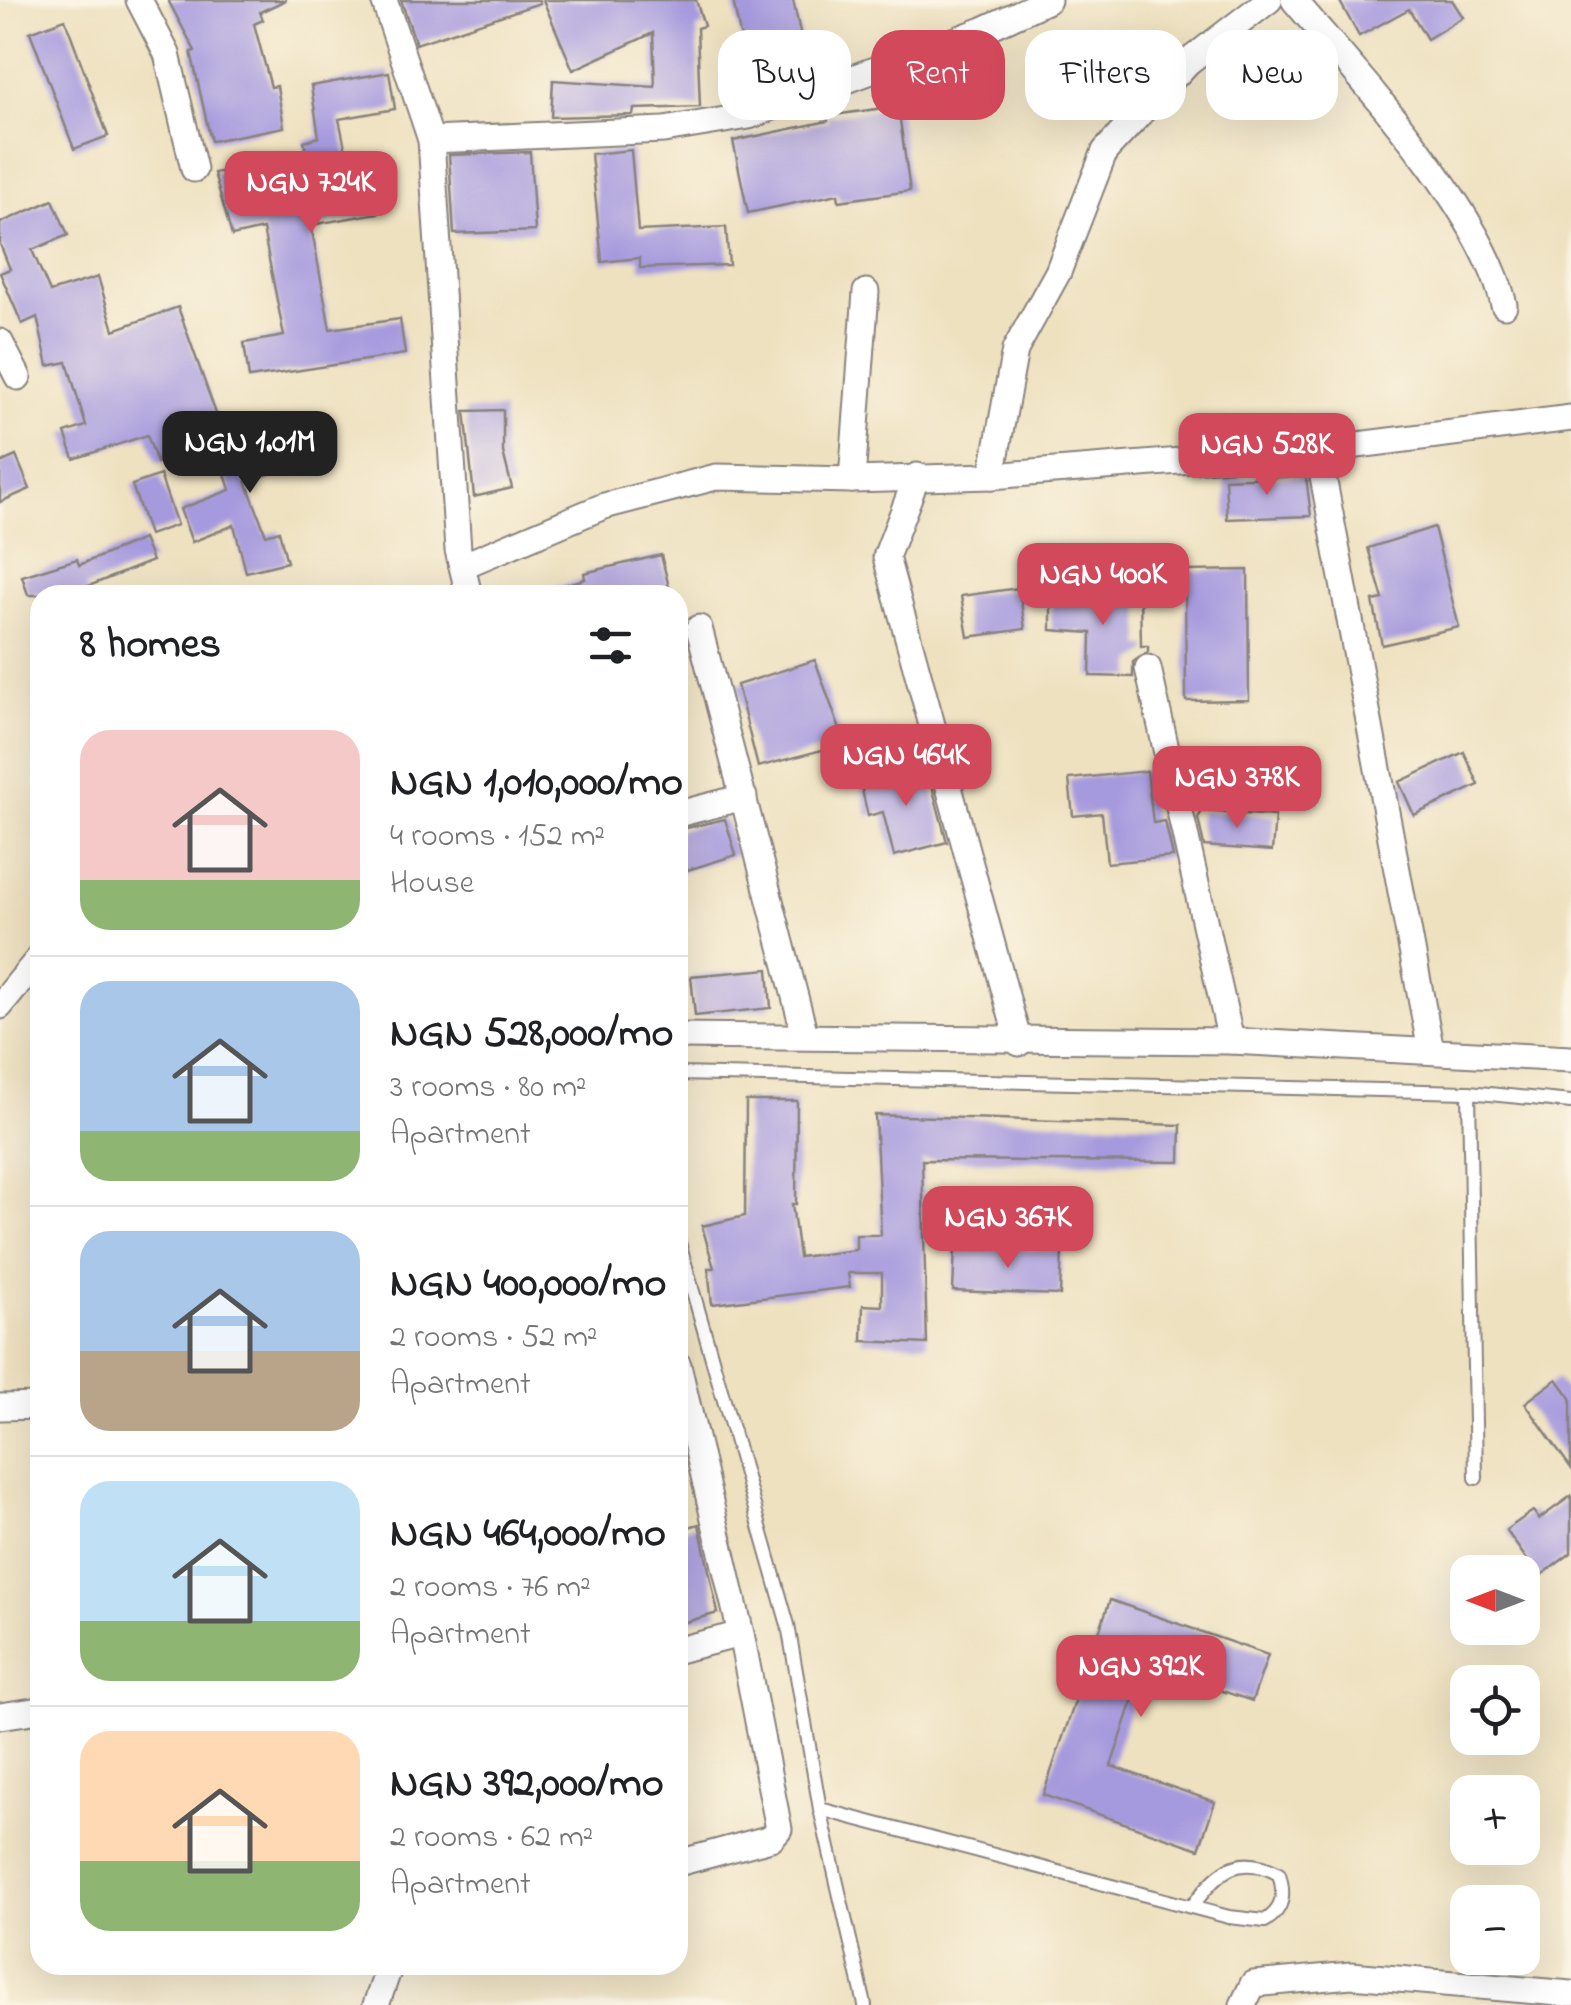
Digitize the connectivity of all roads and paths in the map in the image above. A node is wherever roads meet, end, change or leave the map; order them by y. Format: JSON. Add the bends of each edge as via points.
{"nodes":[{"id":1,"x":139,"y":0,"type":"edge"},
{"id":2,"x":384,"y":0,"type":"edge"},
{"id":3,"x":1048,"y":0,"type":"edge"},
{"id":4,"x":1269,"y":0,"type":"edge"},
{"id":5,"x":1294,"y":0,"type":"edge"},
{"id":6,"x":431,"y":140,"type":"junction"},
{"id":7,"x":194,"y":168,"type":"dead end"},
{"id":8,"x":866,"y":292,"type":"dead end"},
{"id":9,"x":1504,"y":305,"type":"dead end"},
{"id":10,"x":0,"y":342,"type":"edge"},
{"id":11,"x":18,"y":377,"type":"dead end"},
{"id":12,"x":1571,"y":418,"type":"edge"},
{"id":13,"x":1318,"y":450,"type":"junction"},
{"id":14,"x":916,"y":476,"type":"junction"},
{"id":15,"x":992,"y":476,"type":"junction"},
{"id":16,"x":852,"y":480,"type":"junction"},
{"id":17,"x":462,"y":566,"type":"junction"},
{"id":18,"x":467,"y":585,"type":"edge"},
{"id":19,"x":699,"y":628,"type":"dead end"},
{"id":20,"x":1148,"y":668,"type":"dead end"},
{"id":21,"x":744,"y":797,"type":"junction"},
{"id":22,"x":688,"y":811,"type":"edge"},
{"id":23,"x":30,"y":969,"type":"edge"},
{"id":24,"x":0,"y":1006,"type":"edge"},
{"id":25,"x":688,"y":1036,"type":"edge"},
{"id":26,"x":805,"y":1036,"type":"junction"},
{"id":27,"x":1232,"y":1041,"type":"junction"},
{"id":28,"x":1019,"y":1042,"type":"junction"},
{"id":29,"x":1431,"y":1051,"type":"junction"},
{"id":30,"x":1571,"y":1059,"type":"edge"},
{"id":31,"x":688,"y":1074,"type":"edge"},
{"id":32,"x":1469,"y":1092,"type":"junction"},
{"id":33,"x":1571,"y":1102,"type":"edge"},
{"id":34,"x":688,"y":1274,"type":"edge"},
{"id":35,"x":0,"y":1406,"type":"edge"},
{"id":36,"x":30,"y":1406,"type":"edge"},
{"id":37,"x":688,"y":1408,"type":"edge"},
{"id":38,"x":1476,"y":1478,"type":"dead end"},
{"id":39,"x":741,"y":1634,"type":"junction"},
{"id":40,"x":688,"y":1647,"type":"edge"},
{"id":41,"x":30,"y":1712,"type":"edge"},
{"id":42,"x":0,"y":1716,"type":"edge"},
{"id":43,"x":820,"y":1809,"type":"junction"},
{"id":44,"x":688,"y":1860,"type":"edge"},
{"id":45,"x":1194,"y":1904,"type":"junction"},
{"id":46,"x":386,"y":1975,"type":"edge"},
{"id":47,"x":1571,"y":1994,"type":"edge"},
{"id":48,"x":376,"y":2005,"type":"edge"},
{"id":49,"x":865,"y":2005,"type":"edge"},
{"id":50,"x":1243,"y":2005,"type":"edge"}],
"edges":[{"from":1,"to":7,"type":"street","via":[[167,54]]},
{"from":2,"to":6,"type":"street"},
{"from":3,"to":6,"type":"street","via":[[749,116],[664,130]]},
{"from":4,"to":15,"type":"street","via":[[1188,62],[1105,151],[1058,272],[1015,350]]},
{"from":5,"to":9,"type":"street","via":[[1381,102],[1480,240]]},
{"from":6,"to":17,"type":"street"},
{"from":8,"to":16,"type":"street"},
{"from":10,"to":11,"type":"street"},
{"from":12,"to":13,"type":"street"},
{"from":13,"to":15,"type":"street"},
{"from":13,"to":29,"type":"street"},
{"from":14,"to":15,"type":"street"},
{"from":14,"to":16,"type":"street"},
{"from":14,"to":28,"type":"street","via":[[886,558]]},
{"from":16,"to":17,"type":"street","via":[[716,477],[604,506]]},
{"from":17,"to":18,"type":"street"},
{"from":19,"to":21,"type":"street"},
{"from":20,"to":27,"type":"street"},
{"from":21,"to":22,"type":"street"},
{"from":21,"to":26,"type":"street"},
{"from":23,"to":24,"type":"street"},
{"from":25,"to":26,"type":"street"},
{"from":26,"to":28,"type":"street"},
{"from":27,"to":28,"type":"street"},
{"from":27,"to":29,"type":"street"},
{"from":29,"to":30,"type":"street"},
{"from":31,"to":32,"type":"lane"},
{"from":32,"to":33,"type":"lane"},
{"from":32,"to":38,"type":"lane"},
{"from":34,"to":43,"type":"lane","via":[[788,1625]]},
{"from":35,"to":36,"type":"street"},
{"from":37,"to":39,"type":"street"},
{"from":39,"to":40,"type":"street"},
{"from":39,"to":44,"type":"street","via":[[779,1828],[771,1838]]},
{"from":41,"to":42,"type":"street"},
{"from":43,"to":45,"type":"lane"},
{"from":43,"to":49,"type":"lane"},
{"from":45,"to":45,"type":"lane","via":[[1266,1921],[1284,1893],[1278,1874],[1260,1864],[1237,1864],[1223,1869]]},
{"from":46,"to":48,"type":"street"},
{"from":47,"to":50,"type":"street","via":[[1352,1975],[1253,1984]]}]}
